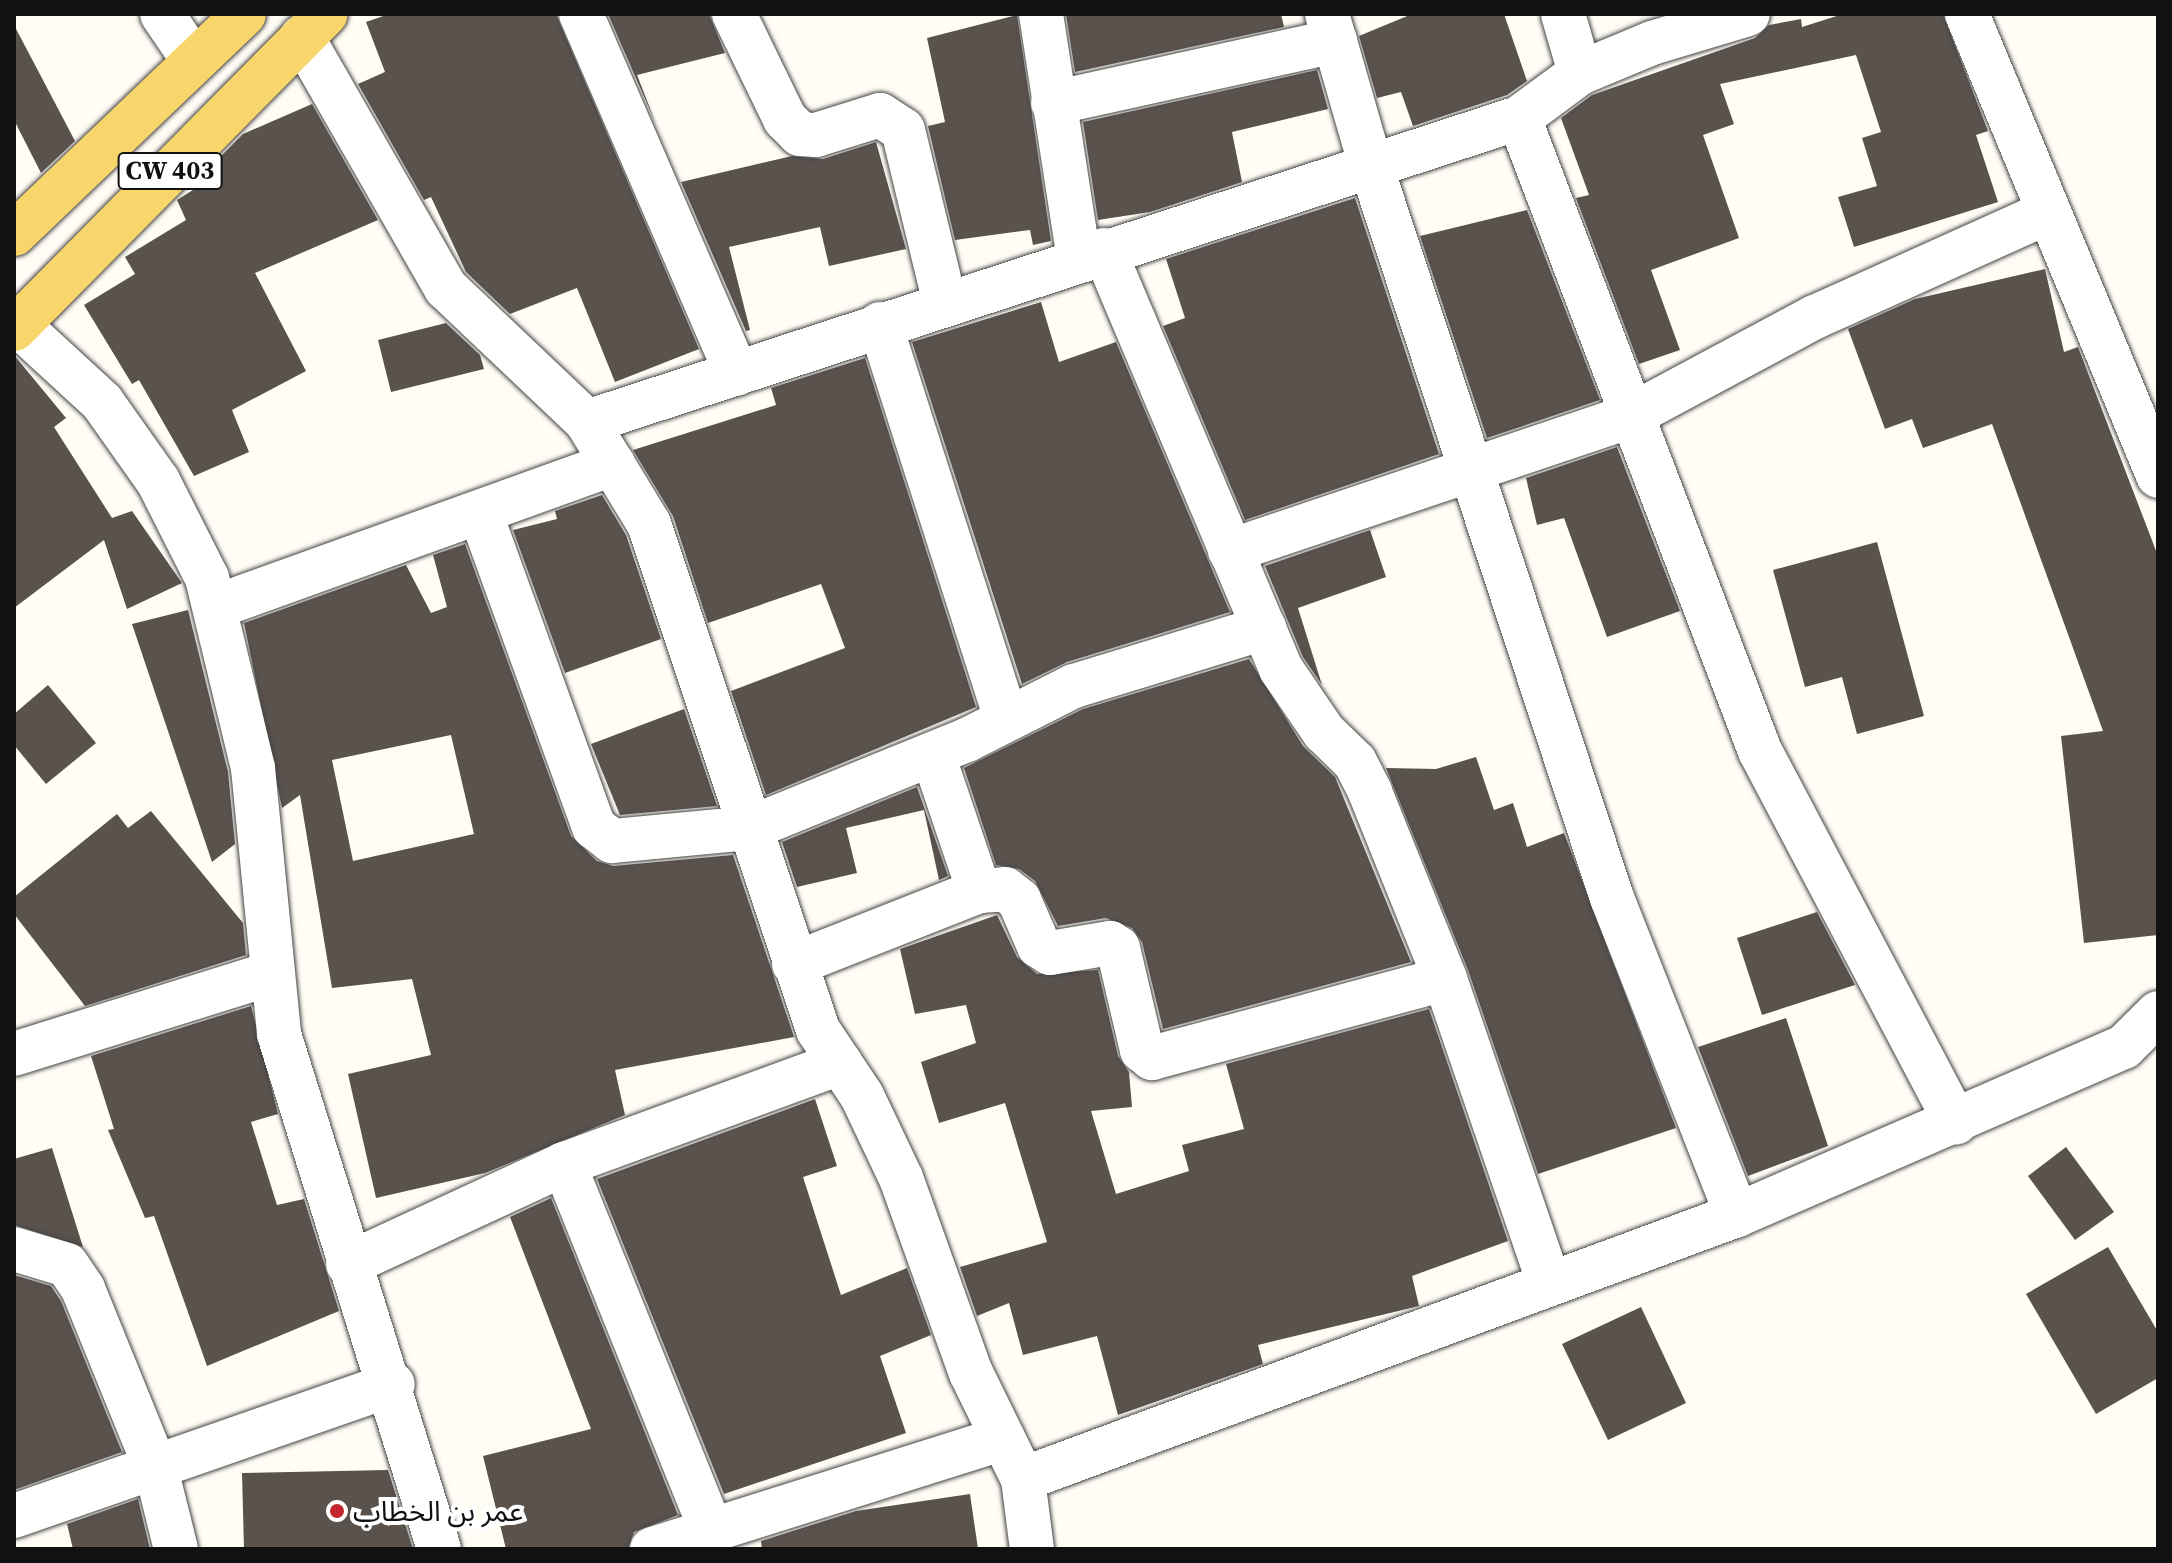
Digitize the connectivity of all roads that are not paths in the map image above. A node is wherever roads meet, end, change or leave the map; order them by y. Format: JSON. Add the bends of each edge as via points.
{"nodes":[{"id":1,"x":162,"y":14,"type":"edge"},
{"id":2,"x":244,"y":14,"type":"edge"},
{"id":3,"x":581,"y":14,"type":"edge"},
{"id":4,"x":734,"y":14,"type":"edge"},
{"id":5,"x":1041,"y":14,"type":"edge"},
{"id":6,"x":1563,"y":14,"type":"edge"},
{"id":7,"x":1748,"y":14,"type":"edge"},
{"id":8,"x":1967,"y":14,"type":"edge"},
{"id":9,"x":314,"y":26,"type":"edge"},
{"id":10,"x":1331,"y":27,"type":"edge"},
{"id":11,"x":194,"y":61,"type":"junction"},
{"id":12,"x":1580,"y":73,"type":"junction"},
{"id":13,"x":1053,"y":103,"type":"junction"},
{"id":14,"x":1519,"y":118,"type":"junction"},
{"id":15,"x":1370,"y":163,"type":"junction"},
{"id":16,"x":2049,"y":212,"type":"junction"},
{"id":17,"x":14,"y":234,"type":"edge"},
{"id":18,"x":1092,"y":254,"type":"junction"},
{"id":19,"x":945,"y":303,"type":"junction"},
{"id":20,"x":880,"y":324,"type":"junction"},
{"id":21,"x":15,"y":325,"type":"edge"},
{"id":22,"x":737,"y":374,"type":"junction"},
{"id":23,"x":1630,"y":416,"type":"junction"},
{"id":24,"x":587,"y":422,"type":"junction"},
{"id":25,"x":613,"y":464,"type":"junction"},
{"id":26,"x":1471,"y":470,"type":"junction"},
{"id":27,"x":2158,"y":476,"type":"edge"},
{"id":28,"x":481,"y":515,"type":"junction"},
{"id":29,"x":1230,"y":551,"type":"junction"},
{"id":30,"x":215,"y":607,"type":"junction"},
{"id":31,"x":1264,"y":628,"type":"junction"},
{"id":32,"x":1006,"y":718,"type":"junction"},
{"id":33,"x":933,"y":755,"type":"junction"},
{"id":34,"x":750,"y":828,"type":"junction"},
{"id":35,"x":979,"y":891,"type":"junction"},
{"id":36,"x":794,"y":964,"type":"junction"},
{"id":37,"x":272,"y":973,"type":"junction"},
{"id":38,"x":1445,"y":979,"type":"junction"},
{"id":39,"x":2158,"y":1013,"type":"edge"},
{"id":40,"x":14,"y":1054,"type":"edge"},
{"id":41,"x":840,"y":1063,"type":"junction"},
{"id":42,"x":1956,"y":1122,"type":"junction"},
{"id":43,"x":564,"y":1164,"type":"junction"},
{"id":44,"x":1737,"y":1215,"type":"junction"},
{"id":45,"x":14,"y":1249,"type":"edge"},
{"id":46,"x":348,"y":1264,"type":"junction"},
{"id":47,"x":1549,"y":1283,"type":"junction"},
{"id":48,"x":393,"y":1384,"type":"junction"},
{"id":49,"x":1003,"y":1438,"type":"junction"},
{"id":50,"x":156,"y":1469,"type":"junction"},
{"id":51,"x":1023,"y":1479,"type":"junction"},
{"id":52,"x":14,"y":1516,"type":"edge"},
{"id":53,"x":733,"y":1535,"type":"edge"},
{"id":54,"x":176,"y":1549,"type":"edge"},
{"id":55,"x":439,"y":1549,"type":"edge"},
{"id":56,"x":652,"y":1549,"type":"edge"},
{"id":57,"x":1032,"y":1549,"type":"edge"}],
"edges":[{"from":1,"to":11,"type":"street"},
{"from":2,"to":11,"type":"main road","number":"CW 403"},
{"from":3,"to":22,"type":"street"},
{"from":4,"to":19,"type":"street","via":[[785,119],[800,134],[816,135],[880,115],[903,130]]},
{"from":5,"to":13,"type":"street"},
{"from":6,"to":12,"type":"street"},
{"from":7,"to":12,"type":"street"},
{"from":8,"to":16,"type":"street"},
{"from":9,"to":21,"type":"main road","number":"CW 403"},
{"from":9,"to":24,"type":"street","via":[[446,288]]},
{"from":10,"to":13,"type":"street"},
{"from":10,"to":15,"type":"street"},
{"from":11,"to":17,"type":"main road","number":"CW 403"},
{"from":12,"to":14,"type":"street"},
{"from":13,"to":18,"type":"street"},
{"from":14,"to":15,"type":"street"},
{"from":14,"to":23,"type":"street"},
{"from":15,"to":18,"type":"street"},
{"from":15,"to":26,"type":"street"},
{"from":16,"to":23,"type":"street","via":[[1815,317]]},
{"from":16,"to":27,"type":"street"},
{"from":18,"to":19,"type":"street"},
{"from":18,"to":29,"type":"street"},
{"from":19,"to":20,"type":"street"},
{"from":20,"to":22,"type":"street"},
{"from":20,"to":32,"type":"street"},
{"from":21,"to":30,"type":"street","via":[[102,402],[158,481]]},
{"from":22,"to":24,"type":"street"},
{"from":23,"to":26,"type":"street"},
{"from":23,"to":42,"type":"street","via":[[1760,751]]},
{"from":24,"to":25,"type":"street"},
{"from":25,"to":28,"type":"street"},
{"from":25,"to":34,"type":"street","via":[[649,524]]},
{"from":26,"to":29,"type":"street"},
{"from":26,"to":44,"type":"street","via":[[1612,898]]},
{"from":28,"to":30,"type":"street"},
{"from":28,"to":34,"type":"street","via":[[594,827],[612,841],[636,842]]},
{"from":29,"to":31,"type":"street"},
{"from":30,"to":37,"type":"street","via":[[253,768]]},
{"from":31,"to":32,"type":"street","via":[[1074,686]]},
{"from":31,"to":38,"type":"street","via":[[1281,669],[1324,732],[1355,762]]},
{"from":32,"to":33,"type":"street"},
{"from":33,"to":34,"type":"street"},
{"from":33,"to":35,"type":"street"},
{"from":34,"to":36,"type":"street"},
{"from":35,"to":36,"type":"street"},
{"from":35,"to":38,"type":"street","via":[[1005,889],[1019,900],[1039,946],[1050,953],[1110,943],[1118,948],[1142,1050],[1152,1058]]},
{"from":36,"to":41,"type":"street","via":[[818,1030]]},
{"from":37,"to":40,"type":"street"},
{"from":37,"to":46,"type":"street","via":[[279,1034]]},
{"from":38,"to":47,"type":"street"},
{"from":39,"to":42,"type":"street","via":[[2124,1047]]},
{"from":41,"to":43,"type":"street"},
{"from":41,"to":49,"type":"street","via":[[901,1178],[971,1373]]},
{"from":42,"to":44,"type":"street"},
{"from":43,"to":46,"type":"street"},
{"from":43,"to":53,"type":"street"},
{"from":44,"to":47,"type":"street"},
{"from":45,"to":50,"type":"street","via":[[67,1265],[83,1289]]},
{"from":46,"to":48,"type":"street"},
{"from":47,"to":51,"type":"street"},
{"from":48,"to":50,"type":"street"},
{"from":48,"to":55,"type":"street"},
{"from":49,"to":51,"type":"street"},
{"from":49,"to":53,"type":"street"},
{"from":50,"to":52,"type":"street"},
{"from":50,"to":54,"type":"street"},
{"from":51,"to":57,"type":"street"},
{"from":53,"to":56,"type":"street"}]}
